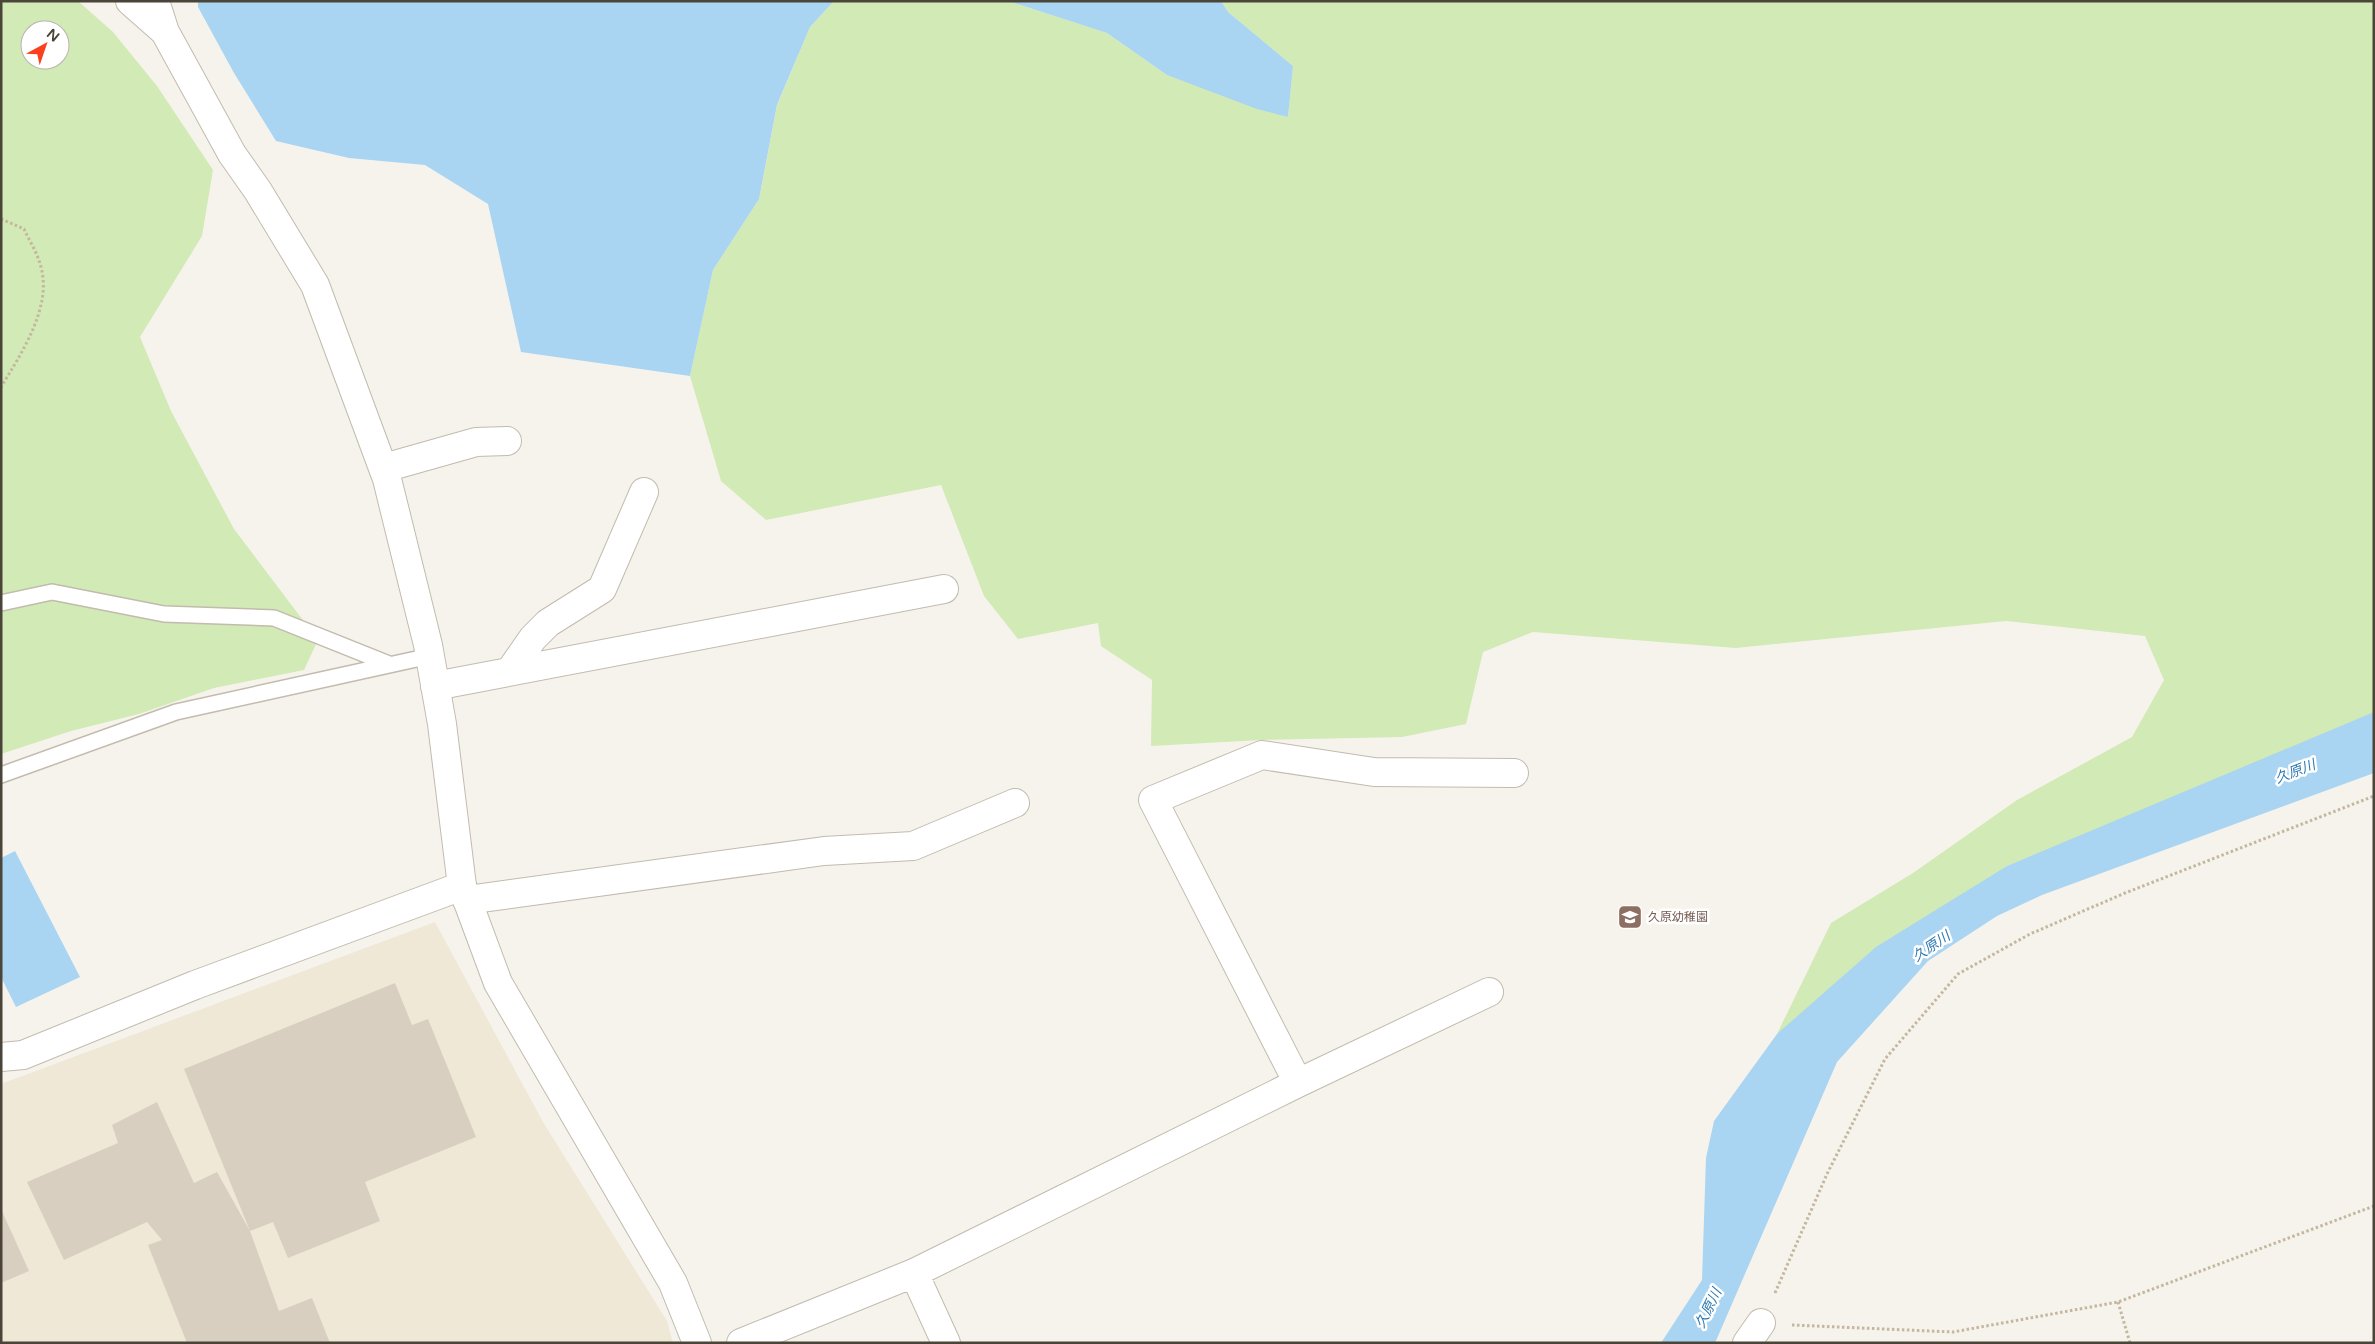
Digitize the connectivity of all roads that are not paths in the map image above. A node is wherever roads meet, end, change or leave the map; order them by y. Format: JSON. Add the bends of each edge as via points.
{"nodes":[{"id":1,"x":130,"y":1,"type":"edge"},
{"id":2,"x":155,"y":1,"type":"edge"},
{"id":3,"x":165,"y":32,"type":"junction"},
{"id":4,"x":507,"y":441,"type":"dead end"},
{"id":5,"x":384,"y":468,"type":"junction"},
{"id":6,"x":644,"y":492,"type":"dead end"},
{"id":7,"x":944,"y":589,"type":"dead end"},
{"id":8,"x":1,"y":603,"type":"edge"},
{"id":9,"x":430,"y":656,"type":"junction"},
{"id":10,"x":389,"y":664,"type":"junction"},
{"id":11,"x":510,"y":671,"type":"junction"},
{"id":12,"x":435,"y":686,"type":"junction"},
{"id":13,"x":1514,"y":773,"type":"dead end"},
{"id":14,"x":1,"y":775,"type":"edge"},
{"id":15,"x":1015,"y":803,"type":"dead end"},
{"id":16,"x":465,"y":893,"type":"junction"},
{"id":17,"x":1489,"y":992,"type":"dead end"},
{"id":18,"x":1,"y":1057,"type":"edge"},
{"id":19,"x":1298,"y":1083,"type":"junction"},
{"id":20,"x":914,"y":1274,"type":"junction"},
{"id":21,"x":697,"y":1343,"type":"edge"},
{"id":22,"x":741,"y":1343,"type":"edge"},
{"id":23,"x":946,"y":1343,"type":"edge"}],
"edges":[{"from":1,"to":3,"type":"street"},
{"from":2,"to":3,"type":"street"},
{"from":3,"to":5,"type":"street","via":[[232,154],[315,285]]},
{"from":4,"to":5,"type":"street","via":[[476,442]]},
{"from":5,"to":9,"type":"street"},
{"from":6,"to":11,"type":"street","via":[[602,590],[548,623]]},
{"from":7,"to":11,"type":"street"},
{"from":8,"to":10,"type":"lane","via":[[52,592],[164,614],[274,618]]},
{"from":9,"to":10,"type":"lane"},
{"from":9,"to":12,"type":"street"},
{"from":10,"to":14,"type":"lane","via":[[176,712]]},
{"from":11,"to":12,"type":"street"},
{"from":12,"to":16,"type":"street"},
{"from":13,"to":19,"type":"street","via":[[1374,772],[1262,755],[1153,800]]},
{"from":15,"to":16,"type":"street","via":[[913,846],[824,851]]},
{"from":16,"to":18,"type":"street","via":[[195,985],[23,1055]]},
{"from":16,"to":21,"type":"street","via":[[498,983],[673,1283]]},
{"from":17,"to":19,"type":"street"},
{"from":19,"to":20,"type":"street"},
{"from":20,"to":22,"type":"street"},
{"from":20,"to":23,"type":"street"}]}
